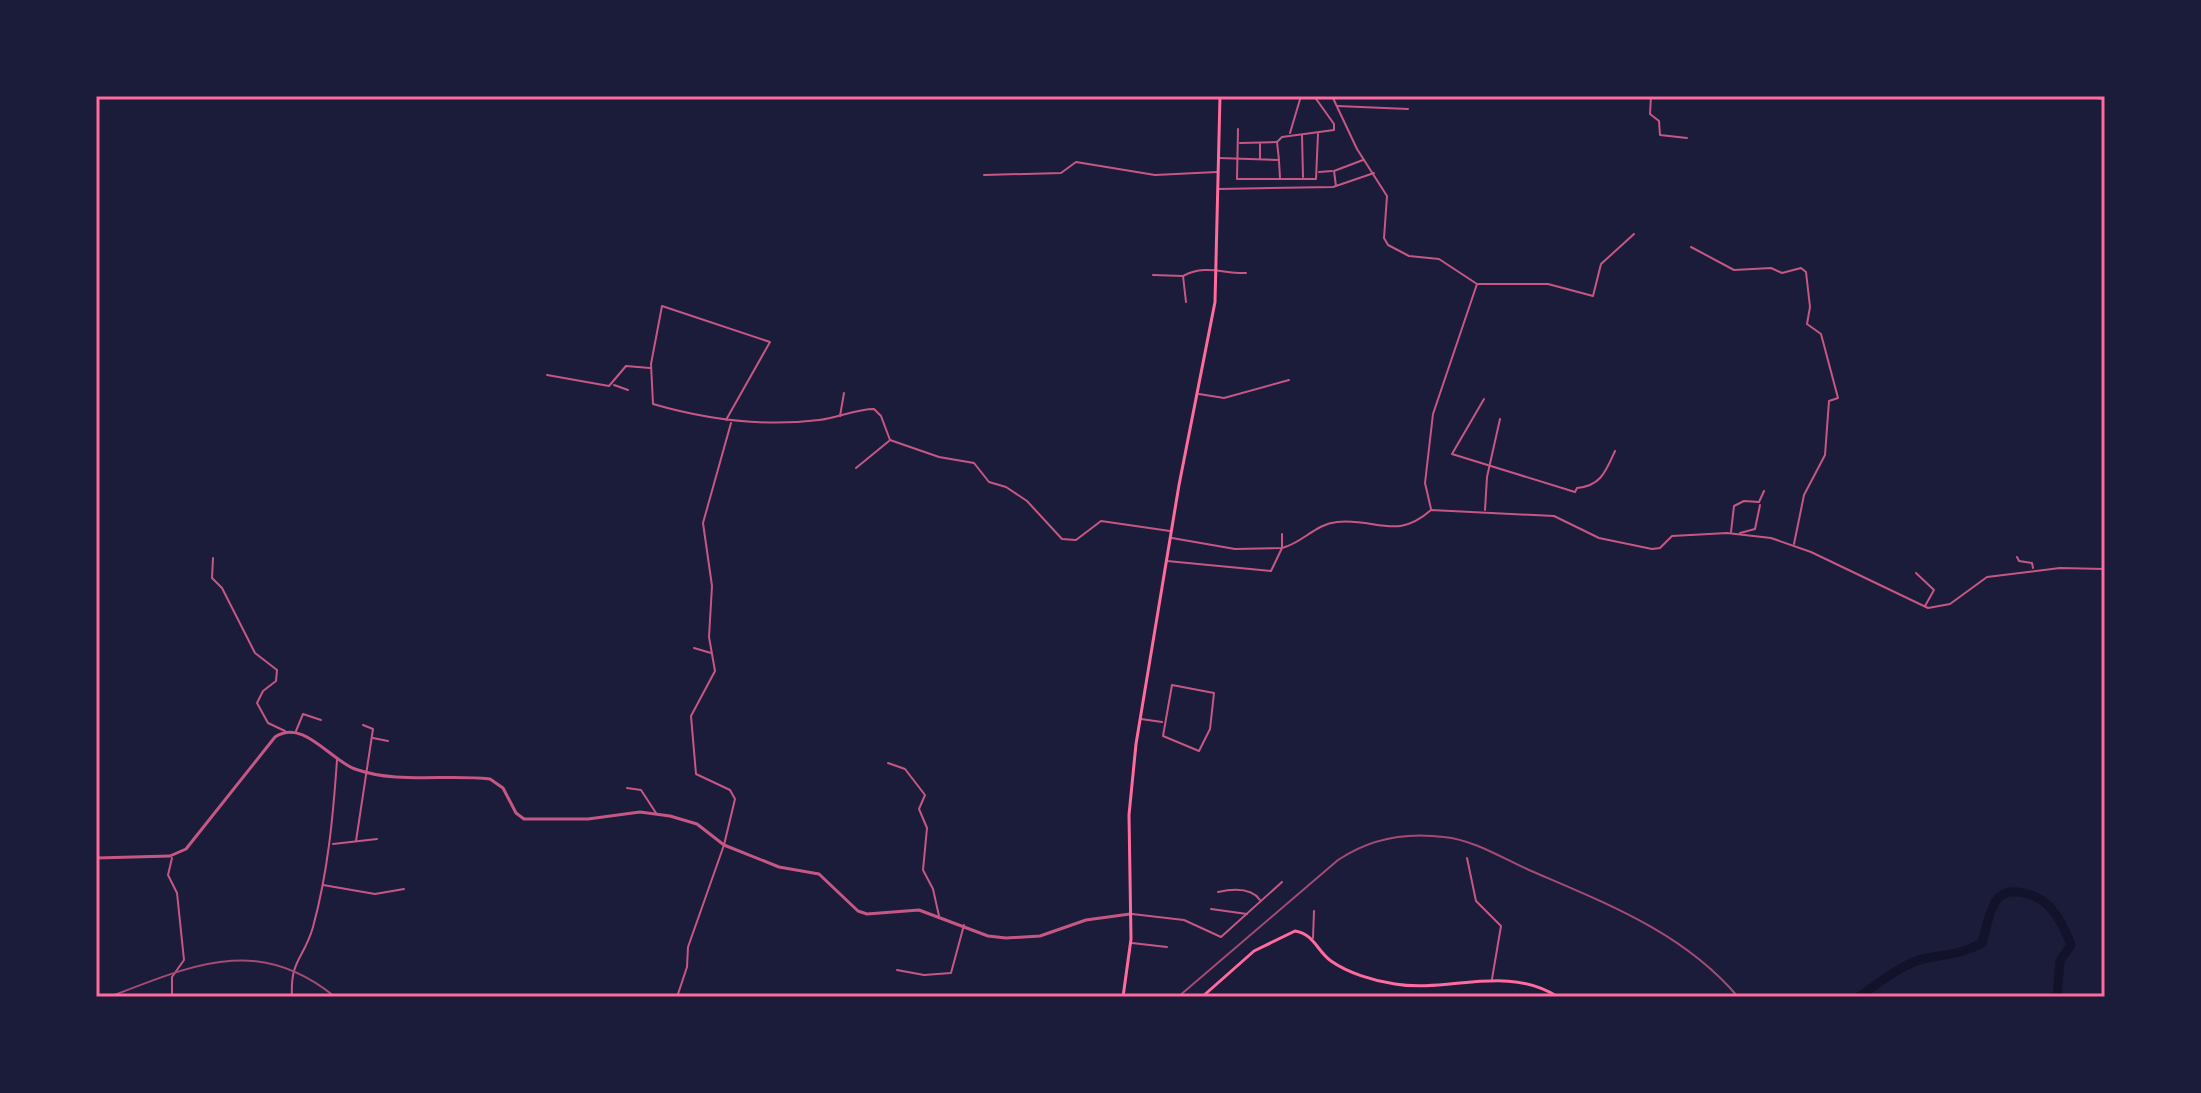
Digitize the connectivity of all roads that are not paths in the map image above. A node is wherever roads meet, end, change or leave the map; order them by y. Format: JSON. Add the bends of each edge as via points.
{"nodes":[{"id":1,"x":1220,"y":96,"type":"edge"},
{"id":2,"x":1301,"y":96,"type":"edge"},
{"id":3,"x":1314,"y":96,"type":"edge"},
{"id":4,"x":1332,"y":96,"type":"edge"},
{"id":5,"x":1651,"y":96,"type":"edge"},
{"id":6,"x":2078,"y":96,"type":"edge"},
{"id":7,"x":2105,"y":99,"type":"edge"},
{"id":8,"x":1336,"y":106,"type":"junction"},
{"id":9,"x":1408,"y":109,"type":"dead end"},
{"id":10,"x":1238,"y":129,"type":"dead end"},
{"id":11,"x":1318,"y":133,"type":"junction"},
{"id":12,"x":1302,"y":134,"type":"junction"},
{"id":13,"x":1290,"y":135,"type":"junction"},
{"id":14,"x":1687,"y":138,"type":"dead end"},
{"id":15,"x":1261,"y":142,"type":"junction"},
{"id":16,"x":1277,"y":142,"type":"junction"},
{"id":17,"x":1239,"y":143,"type":"junction"},
{"id":18,"x":1218,"y":158,"type":"junction"},
{"id":19,"x":1260,"y":159,"type":"junction"},
{"id":20,"x":1237,"y":160,"type":"junction"},
{"id":21,"x":1279,"y":160,"type":"junction"},
{"id":22,"x":1365,"y":160,"type":"junction"},
{"id":23,"x":1334,"y":171,"type":"junction"},
{"id":24,"x":1218,"y":172,"type":"junction"},
{"id":25,"x":1318,"y":172,"type":"junction"},
{"id":26,"x":1374,"y":173,"type":"junction"},
{"id":27,"x":984,"y":175,"type":"dead end"},
{"id":28,"x":1280,"y":178,"type":"junction"},
{"id":29,"x":1303,"y":178,"type":"junction"},
{"id":30,"x":1337,"y":187,"type":"junction"},
{"id":31,"x":1218,"y":189,"type":"junction"},
{"id":32,"x":1634,"y":234,"type":"dead end"},
{"id":33,"x":1691,"y":247,"type":"dead end"},
{"id":34,"x":1218,"y":269,"type":"junction"},
{"id":35,"x":1246,"y":273,"type":"dead end"},
{"id":36,"x":1153,"y":275,"type":"dead end"},
{"id":37,"x":1183,"y":276,"type":"junction"},
{"id":38,"x":1477,"y":284,"type":"junction"},
{"id":39,"x":1186,"y":302,"type":"dead end"},
{"id":40,"x":651,"y":368,"type":"junction"},
{"id":41,"x":547,"y":375,"type":"dead end"},
{"id":42,"x":1289,"y":380,"type":"dead end"},
{"id":43,"x":612,"y":384,"type":"junction"},
{"id":44,"x":628,"y":390,"type":"dead end"},
{"id":45,"x":844,"y":393,"type":"dead end"},
{"id":46,"x":1199,"y":394,"type":"junction"},
{"id":47,"x":1484,"y":399,"type":"dead end"},
{"id":48,"x":840,"y":418,"type":"junction"},
{"id":49,"x":1500,"y":419,"type":"dead end"},
{"id":50,"x":726,"y":420,"type":"junction"},
{"id":51,"x":732,"y":422,"type":"junction"},
{"id":52,"x":890,"y":440,"type":"junction"},
{"id":53,"x":1615,"y":451,"type":"dead end"},
{"id":54,"x":1490,"y":466,"type":"junction"},
{"id":55,"x":856,"y":468,"type":"dead end"},
{"id":56,"x":1764,"y":491,"type":"dead end"},
{"id":57,"x":1759,"y":502,"type":"junction"},
{"id":58,"x":1431,"y":510,"type":"junction"},
{"id":59,"x":1485,"y":511,"type":"junction"},
{"id":60,"x":1171,"y":531,"type":"junction"},
{"id":61,"x":1731,"y":533,"type":"junction"},
{"id":62,"x":1282,"y":534,"type":"dead end"},
{"id":63,"x":1739,"y":534,"type":"junction"},
{"id":64,"x":1170,"y":538,"type":"junction"},
{"id":65,"x":1793,"y":545,"type":"junction"},
{"id":66,"x":1282,"y":548,"type":"junction"},
{"id":67,"x":2017,"y":557,"type":"dead end"},
{"id":68,"x":213,"y":558,"type":"dead end"},
{"id":69,"x":1166,"y":561,"type":"junction"},
{"id":70,"x":2105,"y":569,"type":"edge"},
{"id":71,"x":2033,"y":570,"type":"junction"},
{"id":72,"x":1916,"y":573,"type":"dead end"},
{"id":73,"x":1924,"y":607,"type":"junction"},
{"id":74,"x":694,"y":648,"type":"dead end"},
{"id":75,"x":711,"y":653,"type":"junction"},
{"id":76,"x":1140,"y":719,"type":"junction"},
{"id":77,"x":321,"y":720,"type":"dead end"},
{"id":78,"x":1164,"y":722,"type":"junction"},
{"id":79,"x":363,"y":725,"type":"dead end"},
{"id":80,"x":286,"y":732,"type":"junction"},
{"id":81,"x":295,"y":733,"type":"junction"},
{"id":82,"x":372,"y":738,"type":"junction"},
{"id":83,"x":388,"y":741,"type":"dead end"},
{"id":84,"x":337,"y":760,"type":"junction"},
{"id":85,"x":888,"y":763,"type":"dead end"},
{"id":86,"x":367,"y":773,"type":"junction"},
{"id":87,"x":627,"y":788,"type":"dead end"},
{"id":88,"x":656,"y":813,"type":"junction"},
{"id":89,"x":377,"y":839,"type":"dead end"},
{"id":90,"x":356,"y":841,"type":"junction"},
{"id":91,"x":332,"y":845,"type":"junction"},
{"id":92,"x":724,"y":845,"type":"junction"},
{"id":93,"x":173,"y":855,"type":"junction"},
{"id":94,"x":96,"y":858,"type":"edge"},
{"id":95,"x":1467,"y":858,"type":"dead end"},
{"id":96,"x":1282,"y":882,"type":"dead end"},
{"id":97,"x":322,"y":884,"type":"junction"},
{"id":98,"x":404,"y":889,"type":"dead end"},
{"id":99,"x":1218,"y":892,"type":"dead end"},
{"id":100,"x":1261,"y":901,"type":"junction"},
{"id":101,"x":1211,"y":909,"type":"dead end"},
{"id":102,"x":1314,"y":911,"type":"dead end"},
{"id":103,"x":1130,"y":914,"type":"junction"},
{"id":104,"x":1248,"y":914,"type":"junction"},
{"id":105,"x":939,"y":916,"type":"junction"},
{"id":106,"x":964,"y":925,"type":"junction"},
{"id":107,"x":1313,"y":939,"type":"junction"},
{"id":108,"x":1131,"y":943,"type":"junction"},
{"id":109,"x":1167,"y":947,"type":"dead end"},
{"id":110,"x":897,"y":970,"type":"dead end"},
{"id":111,"x":1492,"y":980,"type":"junction"},
{"id":112,"x":172,"y":997,"type":"edge"},
{"id":113,"x":292,"y":997,"type":"edge"},
{"id":114,"x":677,"y":997,"type":"edge"},
{"id":115,"x":1123,"y":997,"type":"edge"},
{"id":116,"x":1202,"y":997,"type":"edge"},
{"id":117,"x":1558,"y":997,"type":"edge"}],
"edges":[{"from":1,"to":18,"type":"main road"},
{"from":2,"to":13,"type":"street"},
{"from":3,"to":11,"type":"street","via":[[1335,127]]},
{"from":4,"to":8,"type":"street"},
{"from":5,"to":14,"type":"street","via":[[1650,114],[1659,121],[1660,135]]},
{"from":6,"to":7,"type":"street"},
{"from":8,"to":9,"type":"street"},
{"from":8,"to":22,"type":"street"},
{"from":10,"to":17,"type":"street"},
{"from":11,"to":12,"type":"street"},
{"from":11,"to":25,"type":"street"},
{"from":12,"to":13,"type":"street"},
{"from":12,"to":29,"type":"street"},
{"from":13,"to":16,"type":"street"},
{"from":15,"to":16,"type":"street"},
{"from":15,"to":17,"type":"street"},
{"from":15,"to":19,"type":"street"},
{"from":16,"to":21,"type":"street"},
{"from":17,"to":20,"type":"street"},
{"from":18,"to":20,"type":"street"},
{"from":18,"to":24,"type":"main road"},
{"from":19,"to":20,"type":"street"},
{"from":19,"to":21,"type":"street"},
{"from":20,"to":28,"type":"street","via":[[1237,179]]},
{"from":21,"to":28,"type":"street"},
{"from":22,"to":23,"type":"street"},
{"from":22,"to":26,"type":"street"},
{"from":23,"to":25,"type":"street"},
{"from":23,"to":30,"type":"street"},
{"from":24,"to":27,"type":"street","via":[[1155,175],[1076,162],[1061,173]]},
{"from":24,"to":31,"type":"main road"},
{"from":25,"to":29,"type":"street","via":[[1316,179]]},
{"from":26,"to":30,"type":"street"},
{"from":26,"to":38,"type":"street","via":[[1387,198],[1388,245],[1409,256],[1439,259]]},
{"from":28,"to":29,"type":"street"},
{"from":30,"to":31,"type":"street"},
{"from":31,"to":34,"type":"main road"},
{"from":32,"to":38,"type":"street","via":[[1601,264],[1593,296],[1548,284]]},
{"from":33,"to":65,"type":"street","via":[[1736,271],[1806,272],[1807,322],[1821,334],[1838,398],[1829,401],[1825,455],[1804,495]]},
{"from":34,"to":35,"type":"street"},
{"from":34,"to":37,"type":"street"},
{"from":34,"to":46,"type":"main road"},
{"from":36,"to":37,"type":"street"},
{"from":37,"to":39,"type":"street"},
{"from":38,"to":58,"type":"street","via":[[1433,414],[1425,483]]},
{"from":40,"to":43,"type":"street","via":[[626,366]]},
{"from":40,"to":50,"type":"street","via":[[653,404]]},
{"from":40,"to":50,"type":"street","via":[[662,306],[769,340],[768,351]]},
{"from":41,"to":43,"type":"street"},
{"from":42,"to":46,"type":"street","via":[[1224,398]]},
{"from":43,"to":44,"type":"street"},
{"from":45,"to":48,"type":"street"},
{"from":46,"to":60,"type":"main road"},
{"from":47,"to":54,"type":"street","via":[[1452,454]]},
{"from":48,"to":51,"type":"street","via":[[761,425]]},
{"from":48,"to":52,"type":"street","via":[[876,410]]},
{"from":49,"to":54,"type":"street"},
{"from":50,"to":51,"type":"street"},
{"from":51,"to":75,"type":"street","via":[[703,523],[712,594]]},
{"from":52,"to":55,"type":"street"},
{"from":52,"to":60,"type":"street","via":[[974,463],[989,482],[1027,501],[1062,539],[1076,540],[1101,521]]},
{"from":53,"to":54,"type":"street","via":[[1602,478],[1575,492]]},
{"from":54,"to":59,"type":"street"},
{"from":56,"to":57,"type":"street"},
{"from":57,"to":61,"type":"street","via":[[1734,506]]},
{"from":57,"to":63,"type":"street","via":[[1756,527]]},
{"from":58,"to":59,"type":"street"},
{"from":58,"to":66,"type":"street","via":[[1418,522],[1397,528],[1363,521],[1320,525],[1300,542]]},
{"from":59,"to":61,"type":"street","via":[[1554,516],[1599,538],[1652,549],[1672,536]]},
{"from":60,"to":64,"type":"main road"},
{"from":61,"to":63,"type":"street"},
{"from":62,"to":66,"type":"street"},
{"from":63,"to":65,"type":"street"},
{"from":64,"to":66,"type":"street","via":[[1235,549]]},
{"from":64,"to":69,"type":"main road"},
{"from":65,"to":73,"type":"street"},
{"from":66,"to":69,"type":"street","via":[[1269,571]]},
{"from":67,"to":71,"type":"street","via":[[2032,563]]},
{"from":68,"to":80,"type":"street","via":[[212,578],[253,649],[279,673],[260,695],[258,706],[268,723]]},
{"from":69,"to":76,"type":"main road"},
{"from":70,"to":71,"type":"street"},
{"from":71,"to":73,"type":"street","via":[[1987,577],[1950,604]]},
{"from":72,"to":73,"type":"street","via":[[1934,590]]},
{"from":74,"to":75,"type":"street"},
{"from":75,"to":92,"type":"street","via":[[715,671],[693,710],[690,728],[696,774],[730,790],[735,799]]},
{"from":76,"to":78,"type":"street"},
{"from":76,"to":103,"type":"main road","via":[[1130,792]]},
{"from":77,"to":81,"type":"street","via":[[303,714]]},
{"from":78,"to":78,"type":"street","via":[[1164,738],[1201,751],[1210,729],[1214,692],[1172,685]]},
{"from":79,"to":82,"type":"street","via":[[373,727]]},
{"from":80,"to":81,"type":"street"},
{"from":80,"to":93,"type":"street","via":[[275,737],[191,846]]},
{"from":81,"to":84,"type":"street"},
{"from":82,"to":83,"type":"street"},
{"from":82,"to":86,"type":"street"},
{"from":84,"to":86,"type":"street"},
{"from":84,"to":91,"type":"street"},
{"from":85,"to":105,"type":"street","via":[[905,769],[925,795],[919,807],[927,828],[923,870]]},
{"from":86,"to":88,"type":"street","via":[[490,779],[503,788],[524,819]]},
{"from":86,"to":90,"type":"street"},
{"from":87,"to":88,"type":"street","via":[[641,790]]},
{"from":88,"to":92,"type":"street","via":[[697,824]]},
{"from":89,"to":90,"type":"street"},
{"from":90,"to":91,"type":"street"},
{"from":91,"to":97,"type":"street"},
{"from":92,"to":105,"type":"street","via":[[779,867],[819,874],[863,913],[910,909]]},
{"from":92,"to":114,"type":"street","via":[[688,947]]},
{"from":93,"to":94,"type":"street"},
{"from":93,"to":112,"type":"street","via":[[168,875],[177,893],[184,960],[173,976]]},
{"from":95,"to":111,"type":"street","via":[[1476,901],[1501,926]]},
{"from":96,"to":100,"type":"street"},
{"from":97,"to":98,"type":"street","via":[[375,894]]},
{"from":97,"to":113,"type":"street","via":[[313,929],[291,970]]},
{"from":99,"to":100,"type":"street","via":[[1249,891]]},
{"from":100,"to":104,"type":"street"},
{"from":101,"to":104,"type":"street"},
{"from":102,"to":107,"type":"street"},
{"from":103,"to":104,"type":"street","via":[[1184,920],[1221,937]]},
{"from":103,"to":106,"type":"street","via":[[1029,937],[988,936]]},
{"from":103,"to":108,"type":"main road"},
{"from":105,"to":106,"type":"street"},
{"from":106,"to":110,"type":"street","via":[[950,974]]},
{"from":107,"to":111,"type":"main road","via":[[1338,965],[1380,981],[1423,986]]},
{"from":107,"to":116,"type":"main road","via":[[1295,931],[1272,940]]},
{"from":108,"to":109,"type":"street"},
{"from":108,"to":115,"type":"main road"},
{"from":111,"to":117,"type":"main road","via":[[1533,986]]}]}
